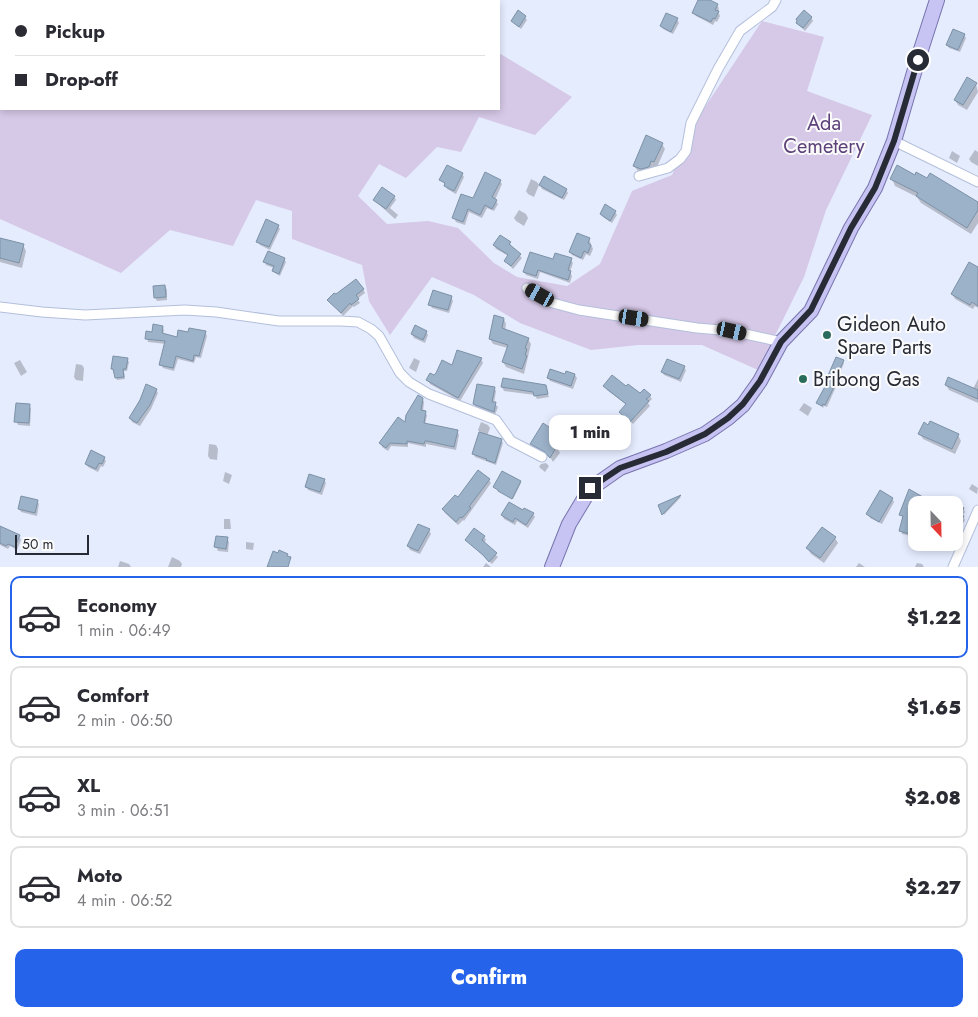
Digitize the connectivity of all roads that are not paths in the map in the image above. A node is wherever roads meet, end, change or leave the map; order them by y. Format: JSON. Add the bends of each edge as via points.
{"nodes":[{"id":1,"x":776,"y":0,"type":"edge"},
{"id":2,"x":937,"y":0,"type":"edge"},
{"id":3,"x":894,"y":141,"type":"junction"},
{"id":4,"x":639,"y":176,"type":"dead end"},
{"id":5,"x":978,"y":182,"type":"edge"},
{"id":6,"x":528,"y":288,"type":"dead end"},
{"id":7,"x":0,"y":307,"type":"edge"},
{"id":8,"x":781,"y":342,"type":"junction"},
{"id":9,"x":542,"y":457,"type":"dead end"},
{"id":10,"x":978,"y":510,"type":"edge"},
{"id":11,"x":552,"y":567,"type":"edge"},
{"id":12,"x":953,"y":567,"type":"edge"}],
"edges":[{"from":1,"to":4,"type":"street","via":[[772,7],[740,31],[691,123],[686,151],[680,159],[668,168]]},
{"from":2,"to":3,"type":"main road"},
{"from":3,"to":5,"type":"street"},
{"from":3,"to":8,"type":"main road","via":[[875,188],[851,228],[811,310]]},
{"from":6,"to":8,"type":"street","via":[[553,302],[579,310],[732,331]]},
{"from":7,"to":9,"type":"street","via":[[85,315],[186,310],[278,321],[358,322],[379,336],[400,373],[409,382],[429,394],[496,420],[512,440]]},
{"from":8,"to":11,"type":"main road","via":[[760,381],[728,418],[705,434],[620,468],[590,488],[568,524]]},
{"from":10,"to":12,"type":"street"}]}
